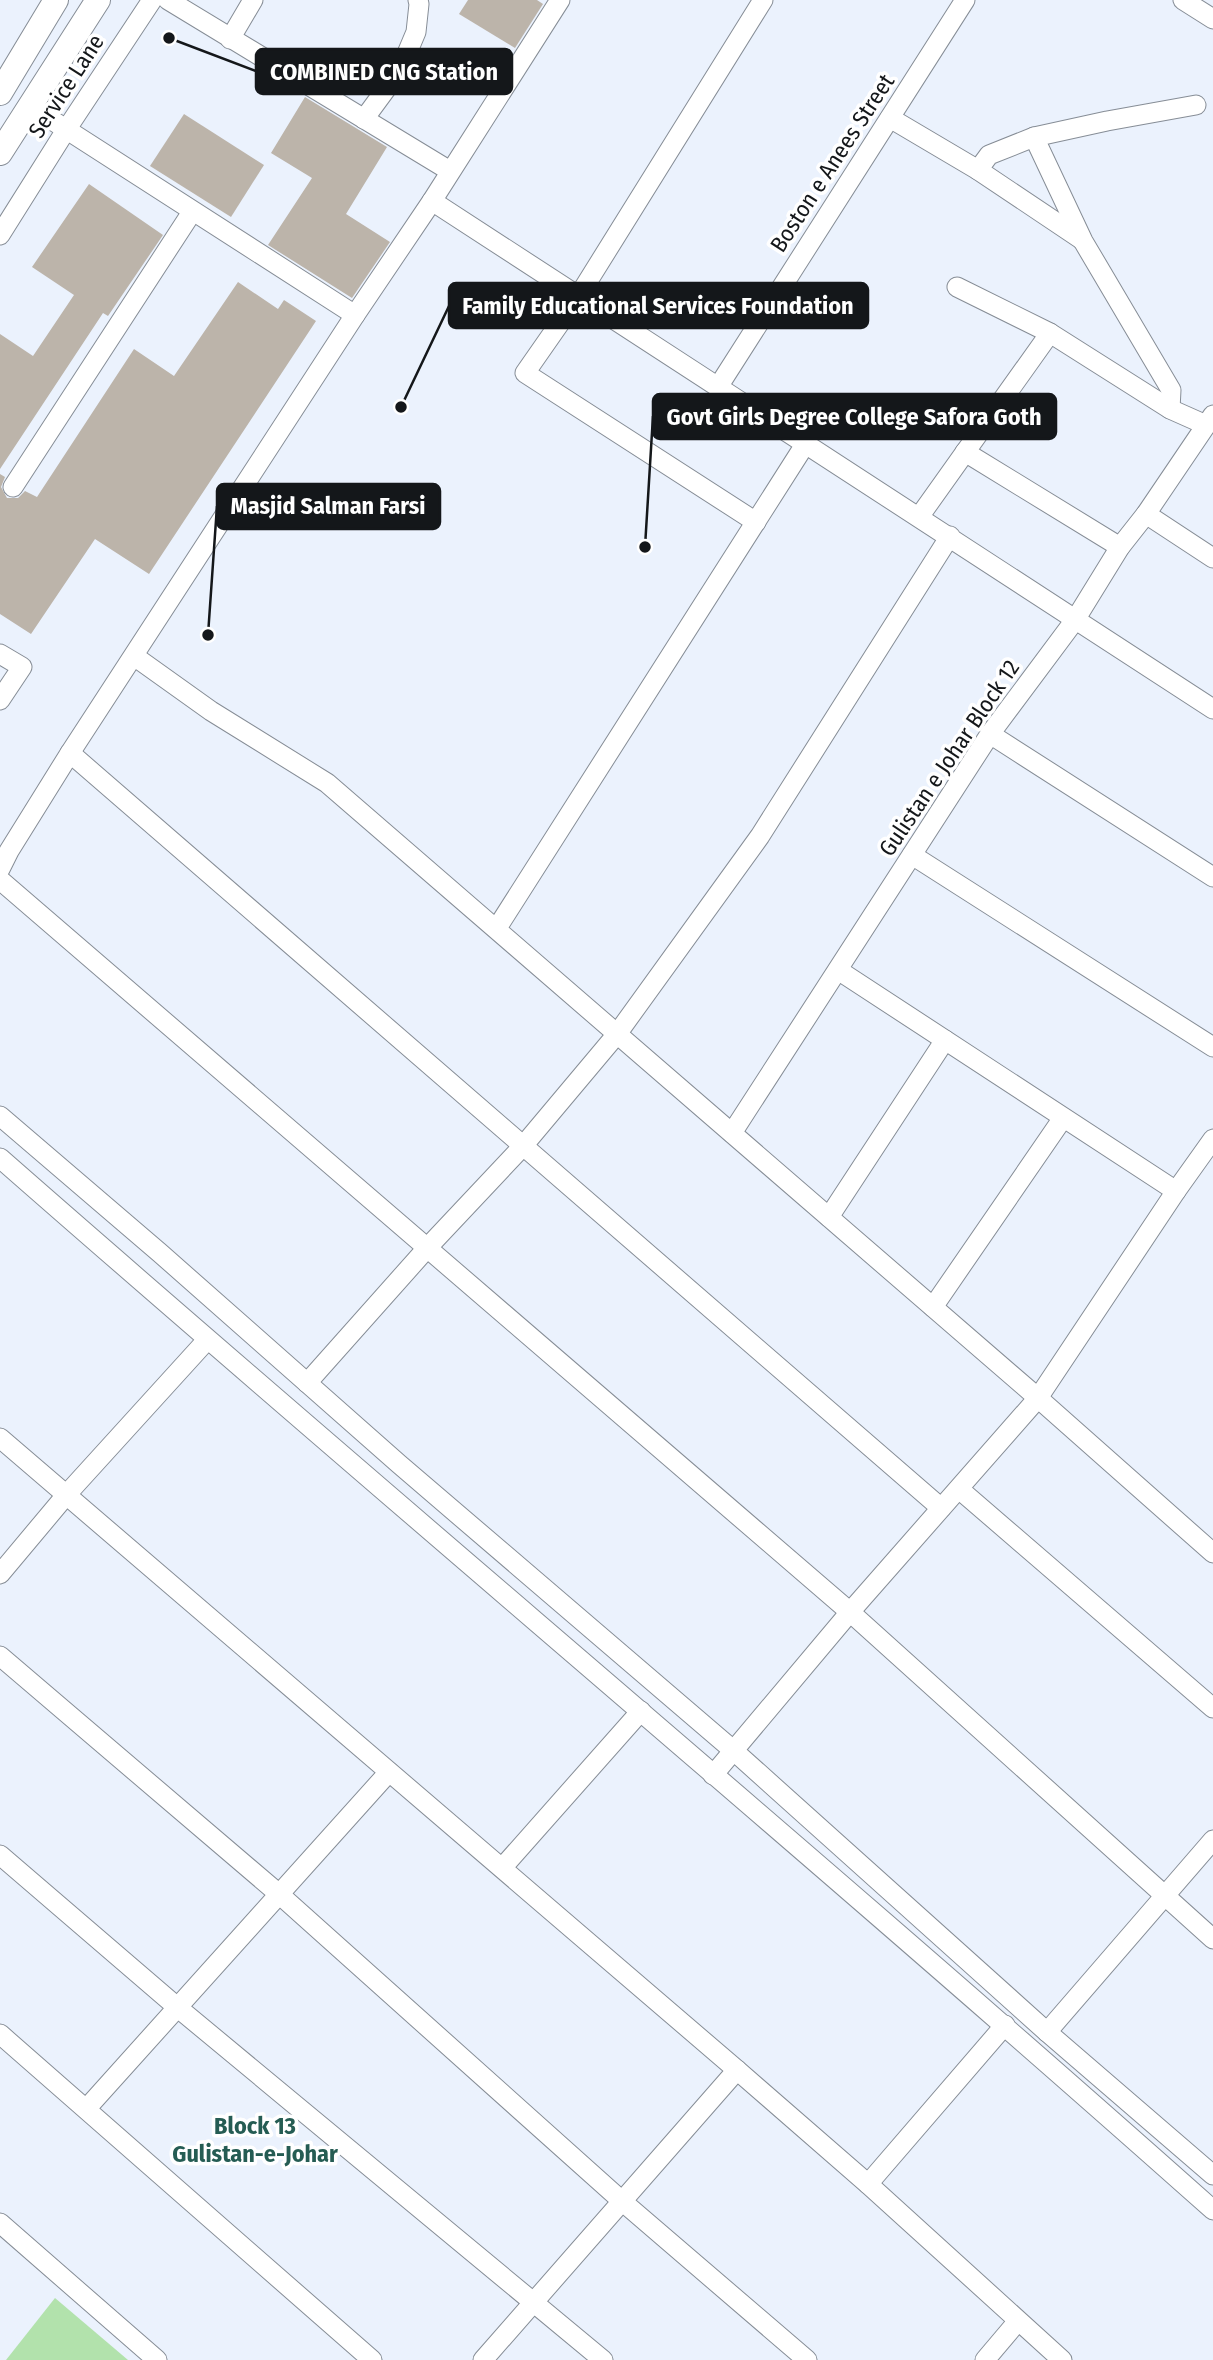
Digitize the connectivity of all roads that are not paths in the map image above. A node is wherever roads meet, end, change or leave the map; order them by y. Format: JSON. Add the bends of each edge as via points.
{"nodes":[{"id":1,"x":56,"y":0,"type":"edge"},
{"id":2,"x":98,"y":0,"type":"edge"},
{"id":3,"x":152,"y":0,"type":"edge"},
{"id":4,"x":168,"y":0,"type":"edge"},
{"id":5,"x":253,"y":0,"type":"edge"},
{"id":6,"x":418,"y":0,"type":"edge"},
{"id":7,"x":560,"y":0,"type":"edge"},
{"id":8,"x":763,"y":0,"type":"edge"},
{"id":9,"x":965,"y":0,"type":"edge"},
{"id":10,"x":1183,"y":0,"type":"edge"},
{"id":11,"x":1213,"y":19,"type":"edge"},
{"id":12,"x":230,"y":39,"type":"junction"},
{"id":13,"x":0,"y":93,"type":"edge"},
{"id":14,"x":1196,"y":104,"type":"dead end"},
{"id":15,"x":30,"y":106,"type":"junction"},
{"id":16,"x":890,"y":118,"type":"junction"},
{"id":17,"x":364,"y":119,"type":"junction"},
{"id":18,"x":66,"y":130,"type":"junction"},
{"id":19,"x":1034,"y":137,"type":"junction"},
{"id":20,"x":0,"y":153,"type":"edge"},
{"id":21,"x":978,"y":170,"type":"junction"},
{"id":22,"x":450,"y":171,"type":"junction"},
{"id":23,"x":432,"y":201,"type":"junction"},
{"id":24,"x":192,"y":212,"type":"junction"},
{"id":25,"x":0,"y":235,"type":"edge"},
{"id":26,"x":1083,"y":241,"type":"junction"},
{"id":27,"x":957,"y":287,"type":"dead end"},
{"id":28,"x":578,"y":297,"type":"junction"},
{"id":29,"x":355,"y":315,"type":"junction"},
{"id":30,"x":1050,"y":333,"type":"junction"},
{"id":31,"x":718,"y":387,"type":"junction"},
{"id":32,"x":1170,"y":409,"type":"junction"},
{"id":33,"x":1210,"y":420,"type":"edge"},
{"id":34,"x":806,"y":443,"type":"junction"},
{"id":35,"x":965,"y":452,"type":"junction"},
{"id":36,"x":13,"y":487,"type":"dead end"},
{"id":37,"x":1146,"y":514,"type":"junction"},
{"id":38,"x":919,"y":517,"type":"junction"},
{"id":39,"x":756,"y":522,"type":"junction"},
{"id":40,"x":950,"y":536,"type":"junction"},
{"id":41,"x":1120,"y":547,"type":"junction"},
{"id":42,"x":1213,"y":558,"type":"edge"},
{"id":43,"x":1075,"y":620,"type":"junction"},
{"id":44,"x":0,"y":654,"type":"edge"},
{"id":45,"x":134,"y":656,"type":"junction"},
{"id":46,"x":0,"y":700,"type":"edge"},
{"id":47,"x":1213,"y":709,"type":"edge"},
{"id":48,"x":990,"y":734,"type":"junction"},
{"id":49,"x":70,"y":753,"type":"junction"},
{"id":50,"x":3,"y":855,"type":"edge"},
{"id":51,"x":912,"y":855,"type":"junction"},
{"id":52,"x":1213,"y":877,"type":"edge"},
{"id":53,"x":0,"y":880,"type":"edge"},
{"id":54,"x":496,"y":928,"type":"junction"},
{"id":55,"x":838,"y":970,"type":"junction"},
{"id":56,"x":617,"y":1034,"type":"junction"},
{"id":57,"x":945,"y":1040,"type":"junction"},
{"id":58,"x":1213,"y":1047,"type":"edge"},
{"id":59,"x":0,"y":1116,"type":"edge"},
{"id":60,"x":1063,"y":1118,"type":"junction"},
{"id":61,"x":732,"y":1133,"type":"junction"},
{"id":62,"x":1213,"y":1139,"type":"edge"},
{"id":63,"x":523,"y":1146,"type":"junction"},
{"id":64,"x":0,"y":1158,"type":"edge"},
{"id":65,"x":1176,"y":1191,"type":"junction"},
{"id":66,"x":829,"y":1217,"type":"junction"},
{"id":67,"x":428,"y":1247,"type":"junction"},
{"id":68,"x":933,"y":1307,"type":"junction"},
{"id":69,"x":207,"y":1340,"type":"junction"},
{"id":70,"x":307,"y":1383,"type":"junction"},
{"id":71,"x":1038,"y":1398,"type":"junction"},
{"id":72,"x":0,"y":1438,"type":"edge"},
{"id":73,"x":388,"y":1453,"type":"junction"},
{"id":74,"x":368,"y":1477,"type":"junction"},
{"id":75,"x":959,"y":1489,"type":"junction"},
{"id":76,"x":68,"y":1494,"type":"junction"},
{"id":77,"x":941,"y":1508,"type":"junction"},
{"id":78,"x":1213,"y":1553,"type":"edge"},
{"id":79,"x":0,"y":1574,"type":"edge"},
{"id":80,"x":850,"y":1612,"type":"junction"},
{"id":81,"x":0,"y":1656,"type":"edge"},
{"id":82,"x":1213,"y":1708,"type":"edge"},
{"id":83,"x":641,"y":1711,"type":"junction"},
{"id":84,"x":734,"y":1751,"type":"junction"},
{"id":85,"x":389,"y":1772,"type":"junction"},
{"id":86,"x":713,"y":1775,"type":"junction"},
{"id":87,"x":1213,"y":1840,"type":"edge"},
{"id":88,"x":0,"y":1855,"type":"edge"},
{"id":89,"x":502,"y":1868,"type":"junction"},
{"id":90,"x":279,"y":1894,"type":"junction"},
{"id":91,"x":1164,"y":1897,"type":"junction"},
{"id":92,"x":1213,"y":1939,"type":"edge"},
{"id":93,"x":177,"y":2007,"type":"junction"},
{"id":94,"x":1005,"y":2025,"type":"junction"},
{"id":95,"x":1047,"y":2032,"type":"junction"},
{"id":96,"x":0,"y":2034,"type":"edge"},
{"id":97,"x":737,"y":2070,"type":"junction"},
{"id":98,"x":88,"y":2108,"type":"junction"},
{"id":99,"x":1142,"y":2114,"type":"junction"},
{"id":100,"x":1126,"y":2133,"type":"junction"},
{"id":101,"x":1213,"y":2175,"type":"edge"},
{"id":102,"x":868,"y":2184,"type":"junction"},
{"id":103,"x":623,"y":2202,"type":"junction"},
{"id":104,"x":1213,"y":2210,"type":"edge"},
{"id":105,"x":0,"y":2223,"type":"edge"},
{"id":106,"x":534,"y":2301,"type":"junction"},
{"id":107,"x":1018,"y":2322,"type":"junction"},
{"id":108,"x":600,"y":2359,"type":"edge"},
{"id":109,"x":158,"y":2360,"type":"edge"},
{"id":110,"x":372,"y":2360,"type":"edge"},
{"id":111,"x":483,"y":2360,"type":"edge"},
{"id":112,"x":807,"y":2360,"type":"edge"},
{"id":113,"x":985,"y":2360,"type":"edge"},
{"id":114,"x":1062,"y":2360,"type":"edge"}],
"edges":[{"from":1,"to":13,"type":"main road"},
{"from":2,"to":15,"type":"main road"},
{"from":3,"to":18,"type":"street","name":"Service Lane"},
{"from":4,"to":12,"type":"street"},
{"from":5,"to":12,"type":"street"},
{"from":6,"to":17,"type":"street","via":[[416,32],[400,70]]},
{"from":7,"to":22,"type":"street"},
{"from":8,"to":28,"type":"street"},
{"from":9,"to":16,"type":"street","name":"Boston e Anees Street"},
{"from":10,"to":11,"type":"street"},
{"from":12,"to":17,"type":"street"},
{"from":14,"to":19,"type":"street"},
{"from":15,"to":18,"type":"street"},
{"from":15,"to":20,"type":"main road"},
{"from":16,"to":21,"type":"street"},
{"from":16,"to":31,"type":"street","name":"Boston e Anees Street"},
{"from":17,"to":22,"type":"street"},
{"from":18,"to":24,"type":"street"},
{"from":18,"to":25,"type":"street","name":"Service Lane"},
{"from":19,"to":21,"type":"street","via":[[989,155]]},
{"from":19,"to":26,"type":"street"},
{"from":21,"to":26,"type":"street"},
{"from":22,"to":23,"type":"street"},
{"from":23,"to":28,"type":"street"},
{"from":23,"to":29,"type":"street"},
{"from":24,"to":29,"type":"street"},
{"from":24,"to":36,"type":"street"},
{"from":26,"to":32,"type":"street","via":[[1171,390]]},
{"from":27,"to":30,"type":"street"},
{"from":28,"to":31,"type":"street"},
{"from":28,"to":39,"type":"street","via":[[525,373]]},
{"from":29,"to":45,"type":"street"},
{"from":30,"to":32,"type":"street"},
{"from":30,"to":35,"type":"street"},
{"from":31,"to":34,"type":"street"},
{"from":32,"to":33,"type":"street"},
{"from":33,"to":37,"type":"street","name":"Gulistan e Johar Block 12"},
{"from":34,"to":38,"type":"street"},
{"from":34,"to":39,"type":"street"},
{"from":35,"to":38,"type":"street"},
{"from":35,"to":41,"type":"street"},
{"from":37,"to":41,"type":"street","name":"Gulistan e Johar Block 12"},
{"from":37,"to":42,"type":"street"},
{"from":38,"to":40,"type":"street"},
{"from":39,"to":54,"type":"street"},
{"from":40,"to":43,"type":"street"},
{"from":40,"to":56,"type":"street","via":[[760,836]]},
{"from":41,"to":43,"type":"street","name":"Gulistan e Johar Block 12"},
{"from":43,"to":47,"type":"street"},
{"from":43,"to":48,"type":"street","name":"Gulistan e Johar Block 12"},
{"from":44,"to":46,"type":"street","via":[[22,667]]},
{"from":45,"to":49,"type":"street"},
{"from":45,"to":54,"type":"street","via":[[211,711],[327,783]]},
{"from":48,"to":51,"type":"street","name":"Gulistan e Johar Block 12"},
{"from":48,"to":52,"type":"street"},
{"from":49,"to":50,"type":"street"},
{"from":49,"to":63,"type":"street"},
{"from":51,"to":55,"type":"street","name":"Gulistan e Johar Block 12"},
{"from":51,"to":58,"type":"street"},
{"from":53,"to":67,"type":"street"},
{"from":54,"to":56,"type":"street"},
{"from":55,"to":57,"type":"street"},
{"from":55,"to":61,"type":"street","name":"Gulistan e Johar Block 12"},
{"from":56,"to":61,"type":"street"},
{"from":56,"to":63,"type":"street"},
{"from":57,"to":60,"type":"street"},
{"from":57,"to":66,"type":"street"},
{"from":59,"to":70,"type":"street"},
{"from":60,"to":65,"type":"street"},
{"from":60,"to":68,"type":"street"},
{"from":61,"to":66,"type":"street"},
{"from":62,"to":65,"type":"street"},
{"from":63,"to":67,"type":"street"},
{"from":63,"to":77,"type":"street"},
{"from":64,"to":69,"type":"street"},
{"from":65,"to":71,"type":"street"},
{"from":66,"to":68,"type":"street"},
{"from":67,"to":70,"type":"street"},
{"from":67,"to":80,"type":"street"},
{"from":68,"to":71,"type":"street"},
{"from":69,"to":74,"type":"street"},
{"from":69,"to":76,"type":"street"},
{"from":70,"to":73,"type":"street"},
{"from":71,"to":75,"type":"street"},
{"from":71,"to":78,"type":"street"},
{"from":72,"to":76,"type":"street"},
{"from":73,"to":74,"type":"street"},
{"from":73,"to":84,"type":"street"},
{"from":74,"to":83,"type":"street"},
{"from":75,"to":77,"type":"street"},
{"from":75,"to":82,"type":"street"},
{"from":76,"to":79,"type":"street"},
{"from":76,"to":85,"type":"street"},
{"from":77,"to":80,"type":"street"},
{"from":80,"to":84,"type":"street"},
{"from":80,"to":91,"type":"street"},
{"from":81,"to":90,"type":"street"},
{"from":83,"to":86,"type":"street"},
{"from":83,"to":89,"type":"street"},
{"from":84,"to":86,"type":"street"},
{"from":84,"to":95,"type":"street"},
{"from":85,"to":89,"type":"street"},
{"from":85,"to":90,"type":"street"},
{"from":86,"to":94,"type":"street"},
{"from":87,"to":91,"type":"street"},
{"from":88,"to":93,"type":"street"},
{"from":89,"to":97,"type":"street"},
{"from":90,"to":93,"type":"street"},
{"from":90,"to":103,"type":"street"},
{"from":91,"to":92,"type":"street"},
{"from":91,"to":95,"type":"street"},
{"from":93,"to":98,"type":"street"},
{"from":93,"to":106,"type":"street"},
{"from":94,"to":100,"type":"street"},
{"from":94,"to":102,"type":"street"},
{"from":95,"to":99,"type":"street"},
{"from":96,"to":98,"type":"street"},
{"from":97,"to":102,"type":"street"},
{"from":97,"to":103,"type":"street"},
{"from":98,"to":110,"type":"street"},
{"from":99,"to":100,"type":"street"},
{"from":99,"to":101,"type":"street"},
{"from":100,"to":104,"type":"street"},
{"from":102,"to":107,"type":"street"},
{"from":103,"to":106,"type":"street"},
{"from":103,"to":112,"type":"street"},
{"from":105,"to":109,"type":"street"},
{"from":106,"to":108,"type":"street"},
{"from":106,"to":111,"type":"street"},
{"from":107,"to":113,"type":"street"},
{"from":107,"to":114,"type":"street"}]}
